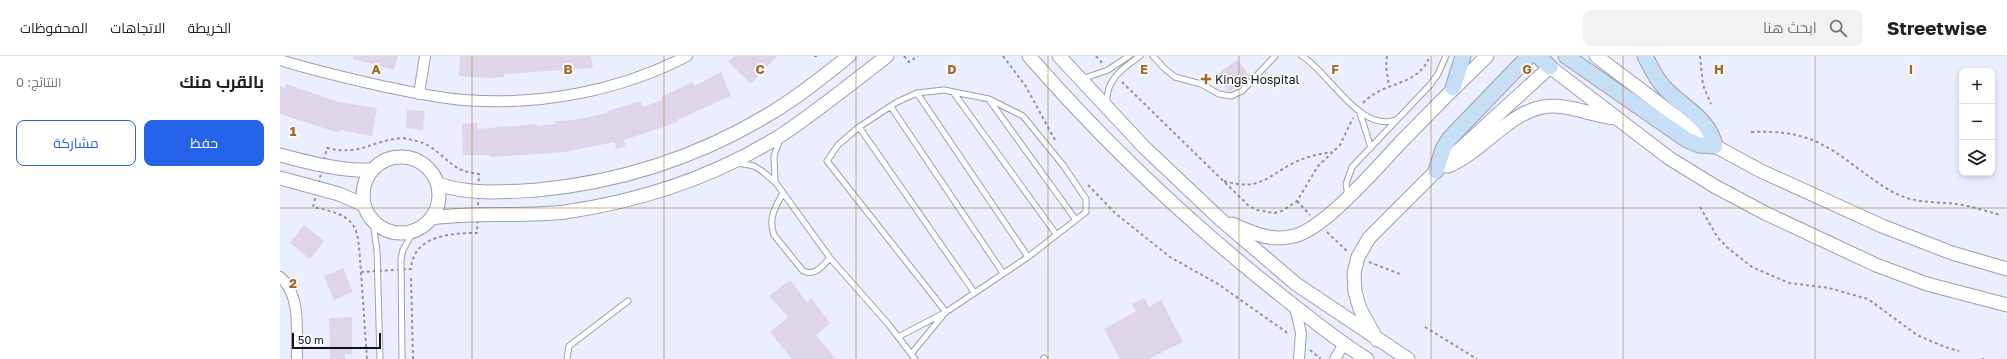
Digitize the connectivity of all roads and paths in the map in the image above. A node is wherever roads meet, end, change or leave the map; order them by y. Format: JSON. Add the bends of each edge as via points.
{"nodes":[{"id":1,"x":425,"y":56,"type":"edge"},
{"id":2,"x":688,"y":56,"type":"edge"},
{"id":3,"x":814,"y":56,"type":"edge"},
{"id":4,"x":818,"y":56,"type":"edge"},
{"id":5,"x":849,"y":56,"type":"edge"},
{"id":6,"x":887,"y":56,"type":"edge"},
{"id":7,"x":904,"y":56,"type":"edge"},
{"id":8,"x":918,"y":56,"type":"edge"},
{"id":9,"x":1003,"y":56,"type":"edge"},
{"id":10,"x":1029,"y":56,"type":"edge"},
{"id":11,"x":1059,"y":56,"type":"edge"},
{"id":12,"x":1129,"y":56,"type":"edge"},
{"id":13,"x":1140,"y":56,"type":"edge"},
{"id":14,"x":1153,"y":56,"type":"edge"},
{"id":15,"x":1275,"y":56,"type":"edge"},
{"id":16,"x":1302,"y":56,"type":"edge"},
{"id":17,"x":1387,"y":56,"type":"edge"},
{"id":18,"x":1430,"y":56,"type":"edge"},
{"id":19,"x":1446,"y":56,"type":"edge"},
{"id":20,"x":1463,"y":56,"type":"edge"},
{"id":21,"x":1487,"y":56,"type":"edge"},
{"id":22,"x":1529,"y":56,"type":"edge"},
{"id":23,"x":1538,"y":56,"type":"edge"},
{"id":24,"x":1561,"y":56,"type":"edge"},
{"id":25,"x":1566,"y":56,"type":"edge"},
{"id":26,"x":1596,"y":56,"type":"edge"},
{"id":27,"x":1645,"y":56,"type":"edge"},
{"id":28,"x":1700,"y":56,"type":"edge"},
{"id":29,"x":280,"y":60,"type":"edge"},
{"id":30,"x":1549,"y":61,"type":"edge"},
{"id":31,"x":1116,"y":76,"type":"junction"},
{"id":32,"x":1080,"y":80,"type":"junction"},
{"id":33,"x":1389,"y":86,"type":"junction"},
{"id":34,"x":1453,"y":88,"type":"junction"},
{"id":35,"x":953,"y":92,"type":"junction"},
{"id":36,"x":917,"y":93,"type":"junction"},
{"id":37,"x":419,"y":94,"type":"junction"},
{"id":38,"x":989,"y":99,"type":"junction"},
{"id":39,"x":1711,"y":104,"type":"dead end"},
{"id":40,"x":890,"y":106,"type":"junction"},
{"id":41,"x":1107,"y":109,"type":"junction"},
{"id":42,"x":1359,"y":110,"type":"junction"},
{"id":43,"x":1616,"y":118,"type":"junction"},
{"id":44,"x":1398,"y":119,"type":"junction"},
{"id":45,"x":859,"y":127,"type":"junction"},
{"id":46,"x":1751,"y":132,"type":"dead end"},
{"id":47,"x":783,"y":134,"type":"junction"},
{"id":48,"x":1057,"y":145,"type":"dead end"},
{"id":49,"x":1715,"y":146,"type":"junction"},
{"id":50,"x":1371,"y":148,"type":"junction"},
{"id":51,"x":1333,"y":152,"type":"junction"},
{"id":52,"x":280,"y":155,"type":"edge"},
{"id":53,"x":730,"y":162,"type":"junction"},
{"id":54,"x":323,"y":167,"type":"junction"},
{"id":55,"x":372,"y":170,"type":"junction"},
{"id":56,"x":1436,"y":171,"type":"junction"},
{"id":57,"x":280,"y":178,"type":"edge"},
{"id":58,"x":1084,"y":180,"type":"dead end"},
{"id":59,"x":1223,"y":180,"type":"junction"},
{"id":60,"x":776,"y":183,"type":"junction"},
{"id":61,"x":438,"y":184,"type":"junction"},
{"id":62,"x":318,"y":188,"type":"junction"},
{"id":63,"x":478,"y":192,"type":"junction"},
{"id":64,"x":782,"y":193,"type":"junction"},
{"id":65,"x":1348,"y":198,"type":"junction"},
{"id":66,"x":1297,"y":201,"type":"junction"},
{"id":67,"x":364,"y":205,"type":"junction"},
{"id":68,"x":1700,"y":207,"type":"dead end"},
{"id":69,"x":477,"y":215,"type":"junction"},
{"id":70,"x":2000,"y":215,"type":"dead end"},
{"id":71,"x":432,"y":218,"type":"junction"},
{"id":72,"x":1220,"y":219,"type":"junction"},
{"id":73,"x":1076,"y":220,"type":"junction"},
{"id":74,"x":373,"y":222,"type":"junction"},
{"id":75,"x":1319,"y":224,"type":"junction"},
{"id":76,"x":413,"y":232,"type":"junction"},
{"id":77,"x":1056,"y":234,"type":"junction"},
{"id":78,"x":1028,"y":257,"type":"junction"},
{"id":79,"x":830,"y":258,"type":"junction"},
{"id":80,"x":1358,"y":258,"type":"junction"},
{"id":81,"x":400,"y":269,"type":"junction"},
{"id":82,"x":411,"y":269,"type":"junction"},
{"id":83,"x":2007,"y":269,"type":"edge"},
{"id":84,"x":378,"y":271,"type":"junction"},
{"id":85,"x":361,"y":272,"type":"junction"},
{"id":86,"x":1003,"y":273,"type":"junction"},
{"id":87,"x":1400,"y":274,"type":"dead end"},
{"id":88,"x":280,"y":277,"type":"edge"},
{"id":89,"x":974,"y":292,"type":"junction"},
{"id":90,"x":628,"y":301,"type":"dead end"},
{"id":91,"x":2007,"y":305,"type":"edge"},
{"id":92,"x":1295,"y":307,"type":"junction"},
{"id":93,"x":946,"y":312,"type":"junction"},
{"id":94,"x":1425,"y":327,"type":"dead end"},
{"id":95,"x":898,"y":337,"type":"junction"},
{"id":96,"x":1377,"y":340,"type":"junction"},
{"id":97,"x":1302,"y":342,"type":"junction"},
{"id":98,"x":1344,"y":344,"type":"junction"},
{"id":99,"x":1959,"y":351,"type":"dead end"},
{"id":100,"x":912,"y":353,"type":"junction"},
{"id":101,"x":297,"y":359,"type":"edge"},
{"id":102,"x":367,"y":359,"type":"edge"},
{"id":103,"x":380,"y":359,"type":"edge"},
{"id":104,"x":402,"y":359,"type":"edge"},
{"id":105,"x":413,"y":359,"type":"edge"},
{"id":106,"x":567,"y":359,"type":"edge"},
{"id":107,"x":915,"y":359,"type":"edge"},
{"id":108,"x":1299,"y":359,"type":"edge"},
{"id":109,"x":1321,"y":359,"type":"edge"},
{"id":110,"x":1335,"y":359,"type":"edge"},
{"id":111,"x":1367,"y":359,"type":"edge"},
{"id":112,"x":1408,"y":359,"type":"edge"},
{"id":113,"x":1477,"y":359,"type":"edge"}],
"edges":[{"from":1,"to":37,"type":"street"},
{"from":2,"to":37,"type":"street","via":[[640,77],[552,98],[508,101],[463,100]]},
{"from":3,"to":4,"type":"path"},
{"from":5,"to":63,"type":"street","via":[[772,113],[730,137],[685,156],[638,172],[579,184],[519,191]]},
{"from":6,"to":47,"type":"street"},
{"from":7,"to":8,"type":"path","via":[[909,62]]},
{"from":9,"to":48,"type":"path","via":[[1024,84]]},
{"from":10,"to":92,"type":"street","via":[[1152,186],[1240,264]]},
{"from":11,"to":32,"type":"street"},
{"from":12,"to":32,"type":"lane","via":[[1108,70]]},
{"from":13,"to":31,"type":"lane"},
{"from":14,"to":15,"type":"lane","via":[[1175,77],[1231,96],[1242,91]]},
{"from":16,"to":42,"type":"lane"},
{"from":17,"to":33,"type":"path"},
{"from":18,"to":33,"type":"path","via":[[1411,79]]},
{"from":19,"to":44,"type":"lane","via":[[1438,74]]},
{"from":20,"to":34,"type":"main road"},
{"from":21,"to":34,"type":"street"},
{"from":22,"to":56,"type":"main road","via":[[1449,139]]},
{"from":23,"to":30,"type":"main road"},
{"from":24,"to":30,"type":"main road"},
{"from":25,"to":49,"type":"main road","via":[[1687,140],[1699,145]]},
{"from":26,"to":49,"type":"street"},
{"from":27,"to":49,"type":"main road","via":[[1662,85],[1704,122],[1710,130]]},
{"from":28,"to":39,"type":"path","via":[[1702,80]]},
{"from":29,"to":37,"type":"street"},
{"from":30,"to":43,"type":"street"},
{"from":30,"to":56,"type":"street"},
{"from":31,"to":41,"type":"lane","via":[[1107,93]]},
{"from":31,"to":59,"type":"path"},
{"from":32,"to":41,"type":"street"},
{"from":33,"to":42,"type":"path","via":[[1372,95]]},
{"from":34,"to":65,"type":"street"},
{"from":35,"to":36,"type":"lane","via":[[944,90]]},
{"from":35,"to":38,"type":"lane"},
{"from":35,"to":77,"type":"lane"},
{"from":36,"to":40,"type":"lane"},
{"from":36,"to":78,"type":"lane"},
{"from":38,"to":73,"type":"lane"},
{"from":38,"to":73,"type":"lane","via":[[1023,116],[1063,165],[1086,199],[1086,212]]},
{"from":40,"to":45,"type":"lane"},
{"from":40,"to":86,"type":"lane"},
{"from":41,"to":72,"type":"street"},
{"from":42,"to":44,"type":"lane","via":[[1378,122],[1385,123]]},
{"from":42,"to":50,"type":"lane"},
{"from":42,"to":51,"type":"path"},
{"from":43,"to":56,"type":"street","via":[[1562,107],[1538,108],[1516,117],[1471,154]]},
{"from":43,"to":91,"type":"street","via":[[1669,158],[1716,187],[1813,236],[1876,265],[1927,284]]},
{"from":44,"to":50,"type":"lane"},
{"from":45,"to":89,"type":"lane"},
{"from":45,"to":93,"type":"lane","via":[[838,145],[826,161]]},
{"from":46,"to":70,"type":"path","via":[[1790,133],[1812,140],[1845,159],[1881,185],[1905,197],[1966,206]]},
{"from":47,"to":53,"type":"street"},
{"from":47,"to":60,"type":"lane","via":[[774,156]]},
{"from":49,"to":83,"type":"street","via":[[1798,189],[1882,226],[1952,253]]},
{"from":50,"to":65,"type":"lane","via":[[1352,167],[1348,175]]},
{"from":51,"to":59,"type":"path","via":[[1302,159],[1275,176],[1255,184],[1234,184]]},
{"from":51,"to":66,"type":"path","via":[[1315,170]]},
{"from":52,"to":54,"type":"street"},
{"from":53,"to":60,"type":"lane","via":[[754,166]]},
{"from":53,"to":69,"type":"street","via":[[688,181],[606,205],[564,212]]},
{"from":54,"to":55,"type":"street"},
{"from":54,"to":62,"type":"path"},
{"from":54,"to":63,"type":"path","via":[[327,148],[347,151],[394,139],[412,140],[429,146],[455,168],[470,174],[479,174]]},
{"from":55,"to":61,"type":"street","via":[[383,161],[396,157],[409,158],[422,163],[432,172]]},
{"from":55,"to":67,"type":"street","via":[[364,186]]},
{"from":56,"to":80,"type":"street","via":[[1381,224],[1369,238]]},
{"from":57,"to":62,"type":"street"},
{"from":58,"to":97,"type":"path","via":[[1115,213],[1164,252],[1232,293]]},
{"from":59,"to":66,"type":"path","via":[[1249,206],[1261,211],[1282,211]]},
{"from":60,"to":64,"type":"lane"},
{"from":61,"to":63,"type":"street","via":[[451,189]]},
{"from":61,"to":71,"type":"street","via":[[437,208]]},
{"from":62,"to":67,"type":"street"},
{"from":62,"to":85,"type":"path","via":[[313,207],[345,216],[354,227]]},
{"from":63,"to":69,"type":"path"},
{"from":64,"to":79,"type":"lane"},
{"from":64,"to":79,"type":"lane","via":[[772,215],[774,235],[803,271],[817,271]]},
{"from":65,"to":75,"type":"street"},
{"from":66,"to":75,"type":"path"},
{"from":67,"to":74,"type":"street"},
{"from":68,"to":99,"type":"path","via":[[1718,238],[1752,267],[1788,283],[1835,289],[1868,300],[1917,335]]},
{"from":69,"to":71,"type":"street"},
{"from":69,"to":82,"type":"path","via":[[477,233],[447,234],[430,241],[416,253],[411,262]]},
{"from":71,"to":76,"type":"street","via":[[424,227]]},
{"from":72,"to":75,"type":"street","via":[[1264,237],[1280,238],[1309,231]]},
{"from":72,"to":96,"type":"street","via":[[1296,284]]},
{"from":73,"to":77,"type":"lane"},
{"from":74,"to":76,"type":"street","via":[[392,233]]},
{"from":74,"to":84,"type":"lane"},
{"from":75,"to":80,"type":"path","via":[[1343,249]]},
{"from":76,"to":81,"type":"lane","via":[[403,250]]},
{"from":77,"to":78,"type":"lane"},
{"from":78,"to":86,"type":"lane"},
{"from":79,"to":95,"type":"lane"},
{"from":80,"to":87,"type":"path"},
{"from":80,"to":96,"type":"street","via":[[1354,273],[1355,292],[1360,310]]},
{"from":81,"to":82,"type":"path"},
{"from":81,"to":84,"type":"path"},
{"from":81,"to":104,"type":"lane"},
{"from":82,"to":105,"type":"path"},
{"from":84,"to":85,"type":"path"},
{"from":84,"to":103,"type":"lane"},
{"from":85,"to":102,"type":"path"},
{"from":86,"to":89,"type":"lane"},
{"from":88,"to":101,"type":"street","via":[[290,289],[294,300]]},
{"from":89,"to":93,"type":"lane"},
{"from":90,"to":106,"type":"lane","via":[[569,346]]},
{"from":92,"to":97,"type":"street"},
{"from":92,"to":98,"type":"street"},
{"from":93,"to":95,"type":"lane"},
{"from":93,"to":100,"type":"lane"},
{"from":94,"to":113,"type":"path"},
{"from":95,"to":100,"type":"lane"},
{"from":96,"to":112,"type":"street"},
{"from":97,"to":108,"type":"street"},
{"from":97,"to":109,"type":"path"},
{"from":98,"to":110,"type":"street"},
{"from":98,"to":111,"type":"street"},
{"from":100,"to":107,"type":"lane"}]}
